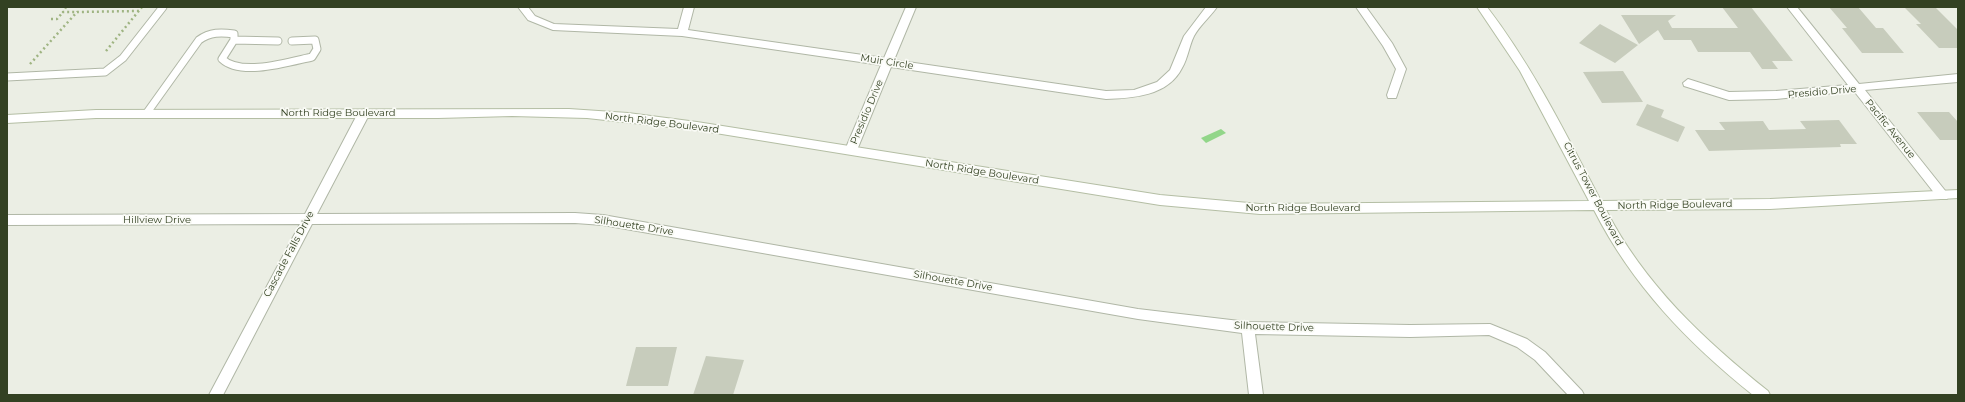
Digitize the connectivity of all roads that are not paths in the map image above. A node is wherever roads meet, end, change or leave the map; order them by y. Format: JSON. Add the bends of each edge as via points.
{"nodes":[{"id":1,"x":163,"y":7,"type":"edge"},
{"id":2,"x":523,"y":7,"type":"edge"},
{"id":3,"x":689,"y":7,"type":"edge"},
{"id":4,"x":911,"y":7,"type":"edge"},
{"id":5,"x":1212,"y":7,"type":"edge"},
{"id":6,"x":1361,"y":7,"type":"edge"},
{"id":7,"x":1482,"y":7,"type":"edge"},
{"id":8,"x":1792,"y":7,"type":"edge"},
{"id":9,"x":682,"y":33,"type":"junction"},
{"id":10,"x":234,"y":40,"type":"junction"},
{"id":11,"x":292,"y":40,"type":"dead end"},
{"id":12,"x":278,"y":41,"type":"dead end"},
{"id":13,"x":888,"y":62,"type":"junction"},
{"id":14,"x":7,"y":77,"type":"edge"},
{"id":15,"x":1958,"y":78,"type":"edge"},
{"id":16,"x":1688,"y":83,"type":"dead end"},
{"id":17,"x":1857,"y":88,"type":"junction"},
{"id":18,"x":1392,"y":95,"type":"dead end"},
{"id":19,"x":364,"y":113,"type":"junction"},
{"id":20,"x":146,"y":114,"type":"junction"},
{"id":21,"x":7,"y":119,"type":"edge"},
{"id":22,"x":851,"y":150,"type":"junction"},
{"id":23,"x":1958,"y":194,"type":"edge"},
{"id":24,"x":1943,"y":196,"type":"junction"},
{"id":25,"x":1598,"y":206,"type":"junction"},
{"id":26,"x":308,"y":219,"type":"junction"},
{"id":27,"x":7,"y":220,"type":"edge"},
{"id":28,"x":1248,"y":328,"type":"junction"},
{"id":29,"x":216,"y":395,"type":"edge"},
{"id":30,"x":1256,"y":395,"type":"edge"},
{"id":31,"x":1577,"y":395,"type":"edge"},
{"id":32,"x":1763,"y":395,"type":"edge"}],
"edges":[{"from":1,"to":14,"type":"lane","via":[[123,58],[106,72]]},
{"from":2,"to":9,"type":"street","name":"Muir Circle","via":[[531,18],[554,27]]},
{"from":3,"to":9,"type":"street"},
{"from":4,"to":13,"type":"street","name":"Presidio Drive"},
{"from":5,"to":13,"type":"street","name":"Muir Circle","via":[[1192,31],[1174,73],[1155,88],[1130,94],[1106,95]]},
{"from":6,"to":18,"type":"street","via":[[1388,45],[1401,69]]},
{"from":7,"to":25,"type":"street","name":"Citrus Tower Boulevard","via":[[1499,27],[1524,66]]},
{"from":8,"to":17,"type":"street","name":"Pacific Avenue"},
{"from":9,"to":13,"type":"street","name":"Muir Circle"},
{"from":10,"to":11,"type":"lane","via":[[222,59],[229,65],[249,67],[281,65],[312,57],[317,49],[315,40]]},
{"from":10,"to":12,"type":"lane"},
{"from":10,"to":20,"type":"lane","via":[[234,34],[205,34]]},
{"from":13,"to":22,"type":"street","name":"Presidio Drive"},
{"from":15,"to":17,"type":"street","name":"Presidio Drive"},
{"from":16,"to":17,"type":"street","name":"Presidio Drive","via":[[1729,96],[1794,95]]},
{"from":17,"to":24,"type":"street","name":"Pacific Avenue"},
{"from":19,"to":20,"type":"street","name":"North Ridge Boulevard"},
{"from":19,"to":22,"type":"street","name":"North Ridge Boulevard","via":[[500,112],[625,117]]},
{"from":19,"to":26,"type":"street","name":"Cascade Falls Drive"},
{"from":20,"to":21,"type":"street","name":"North Ridge Boulevard"},
{"from":22,"to":25,"type":"street","name":"North Ridge Boulevard","via":[[1160,200],[1217,206],[1260,209]]},
{"from":23,"to":24,"type":"street","name":"North Ridge Boulevard"},
{"from":24,"to":25,"type":"street","name":"North Ridge Boulevard","via":[[1770,204]]},
{"from":25,"to":32,"type":"street","name":"Citrus Tower Boulevard","via":[[1616,240],[1663,303],[1704,345]]},
{"from":26,"to":27,"type":"street","name":"Hillview Drive"},
{"from":26,"to":28,"type":"street","name":"Silhouette Drive","via":[[603,220],[1138,314]]},
{"from":26,"to":29,"type":"street","name":"Cascade Falls Drive"},
{"from":28,"to":30,"type":"street"},
{"from":28,"to":31,"type":"street","name":"Silhouette Drive","via":[[1490,330],[1522,343]]}]}
